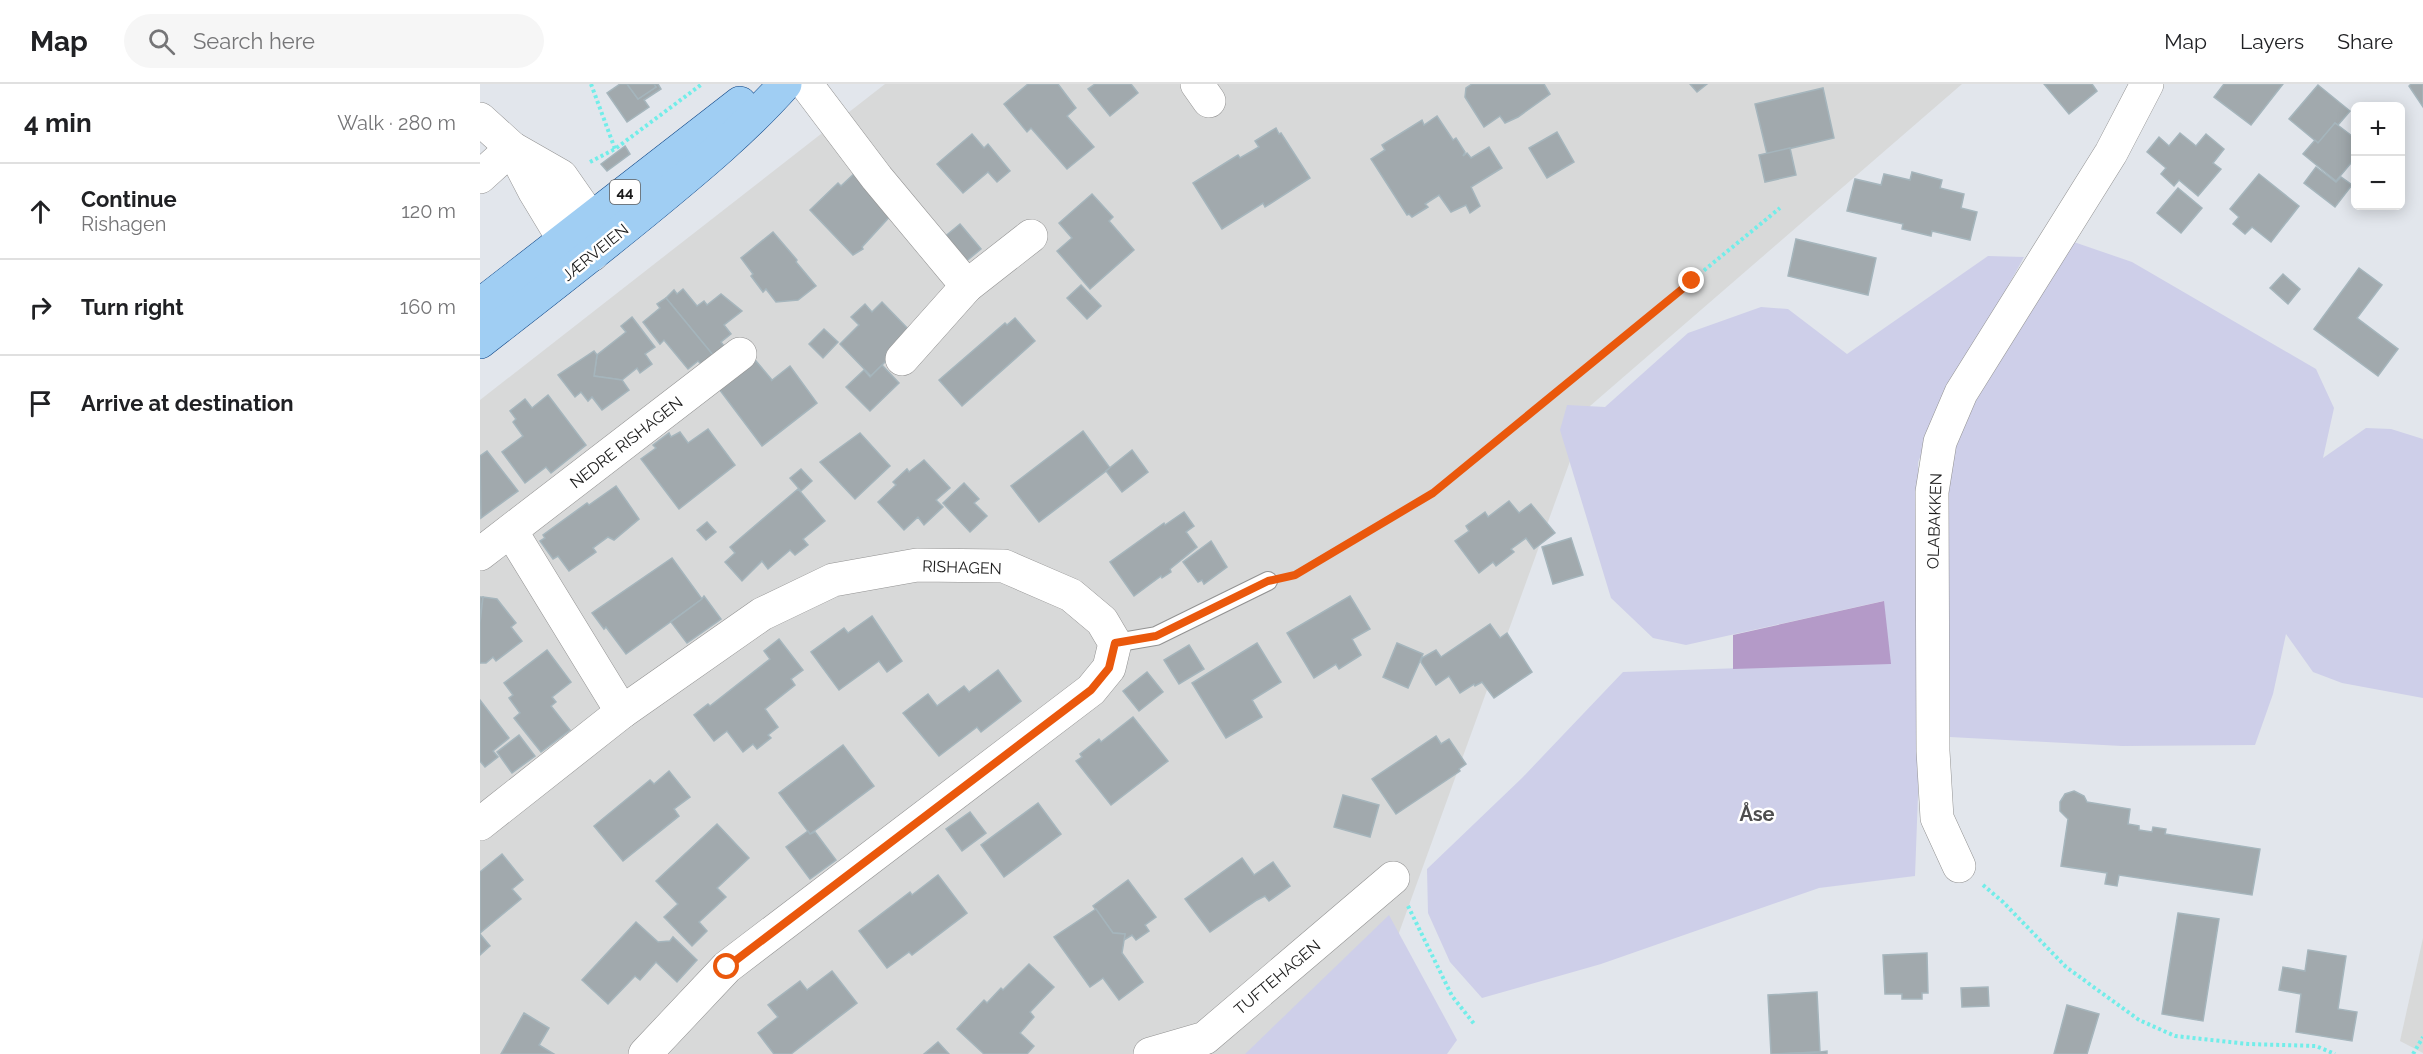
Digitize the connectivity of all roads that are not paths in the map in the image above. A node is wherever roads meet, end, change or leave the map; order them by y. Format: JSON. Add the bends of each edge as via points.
{"nodes":[{"id":1,"x":773,"y":84,"type":"edge"},
{"id":2,"x":785,"y":84,"type":"edge"},
{"id":3,"x":806,"y":84,"type":"edge"},
{"id":4,"x":2147,"y":84,"type":"edge"},
{"id":5,"x":480,"y":119,"type":"edge"},
{"id":6,"x":512,"y":148,"type":"junction"},
{"id":7,"x":480,"y":177,"type":"edge"},
{"id":8,"x":591,"y":219,"type":"junction"},
{"id":9,"x":1031,"y":236,"type":"dead end"},
{"id":10,"x":578,"y":248,"type":"junction"},
{"id":11,"x":967,"y":286,"type":"junction"},
{"id":12,"x":480,"y":305,"type":"edge"},
{"id":13,"x":480,"y":342,"type":"edge"},
{"id":14,"x":740,"y":354,"type":"dead end"},
{"id":15,"x":902,"y":359,"type":"dead end"},
{"id":16,"x":511,"y":531,"type":"junction"},
{"id":17,"x":480,"y":554,"type":"edge"},
{"id":18,"x":1268,"y":581,"type":"road end"},
{"id":19,"x":1115,"y":643,"type":"junction"},
{"id":20,"x":622,"y":712,"type":"junction"},
{"id":21,"x":480,"y":824,"type":"edge"},
{"id":22,"x":1959,"y":866,"type":"road end"},
{"id":23,"x":1393,"y":878,"type":"road end"},
{"id":24,"x":645,"y":1054,"type":"edge"},
{"id":25,"x":1150,"y":1054,"type":"edge"}],
"edges":[{"from":1,"to":8,"type":"main road","name":"JÆRVEIEN","number":"44","via":[[744,100]]},
{"from":2,"to":10,"type":"main road","name":"JÆRVEIEN","number":"44","via":[[758,114],[688,176]]},
{"from":3,"to":11,"type":"street","via":[[877,178]]},
{"from":4,"to":22,"type":"street","name":"OLABAKKEN","via":[[2111,153],[1961,393],[1940,442],[1932,492],[1936,818]]},
{"from":5,"to":6,"type":"street"},
{"from":6,"to":7,"type":"street"},
{"from":6,"to":8,"type":"street","via":[[561,176]]},
{"from":6,"to":10,"type":"street","via":[[535,192]]},
{"from":8,"to":10,"type":"street"},
{"from":9,"to":11,"type":"street"},
{"from":10,"to":12,"type":"main road","name":"JÆRVEIEN","number":"44"},
{"from":10,"to":13,"type":"main road","name":"JÆRVEIEN","number":"44"},
{"from":11,"to":15,"type":"street"},
{"from":14,"to":16,"type":"street","name":"NEDRE RISHAGEN"},
{"from":16,"to":17,"type":"street","name":"NEDRE RISHAGEN"},
{"from":16,"to":20,"type":"street"},
{"from":18,"to":19,"type":"lane","via":[[1156,636]]},
{"from":19,"to":20,"type":"street","name":"RISHAGEN","via":[[1102,621],[1071,595],[1004,566],[917,565],[833,580],[762,614]]},
{"from":19,"to":24,"type":"street","via":[[1109,668],[1091,690],[727,967]]},
{"from":20,"to":21,"type":"street","name":"RISHAGEN"},
{"from":23,"to":25,"type":"street","name":"TUFTEHAGEN","via":[[1205,1038]]}]}
